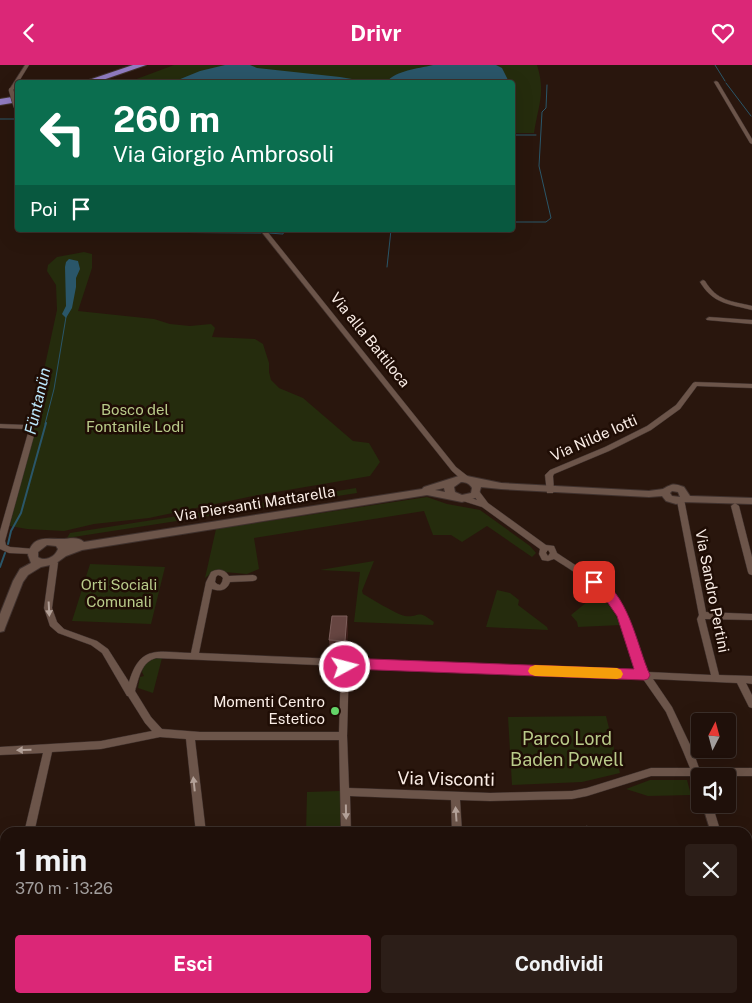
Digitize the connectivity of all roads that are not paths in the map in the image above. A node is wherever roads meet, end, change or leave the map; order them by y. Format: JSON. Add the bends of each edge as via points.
{"nodes":[{"id":1,"x":27,"y":65,"type":"edge"},
{"id":2,"x":142,"y":65,"type":"edge"},
{"id":3,"x":153,"y":65,"type":"edge"},
{"id":4,"x":22,"y":80,"type":"edge"},
{"id":5,"x":94,"y":80,"type":"edge"},
{"id":6,"x":109,"y":80,"type":"edge"},
{"id":7,"x":716,"y":82,"type":"dead end"},
{"id":8,"x":0,"y":100,"type":"edge"},
{"id":9,"x":15,"y":100,"type":"edge"},
{"id":10,"x":752,"y":143,"type":"edge"},
{"id":11,"x":265,"y":232,"type":"edge"},
{"id":12,"x":703,"y":282,"type":"dead end"},
{"id":13,"x":752,"y":308,"type":"edge"},
{"id":14,"x":709,"y":319,"type":"dead end"},
{"id":15,"x":752,"y":322,"type":"edge"},
{"id":16,"x":752,"y":386,"type":"edge"},
{"id":17,"x":0,"y":426,"type":"edge"},
{"id":18,"x":454,"y":469,"type":"junction"},
{"id":19,"x":453,"y":481,"type":"junction"},
{"id":20,"x":473,"y":486,"type":"junction"},
{"id":21,"x":550,"y":490,"type":"junction"},
{"id":22,"x":454,"y":497,"type":"junction"},
{"id":23,"x":466,"y":499,"type":"junction"},
{"id":24,"x":677,"y":499,"type":"junction"},
{"id":25,"x":752,"y":500,"type":"edge"},
{"id":26,"x":486,"y":505,"type":"junction"},
{"id":27,"x":735,"y":506,"type":"dead end"},
{"id":28,"x":61,"y":548,"type":"junction"},
{"id":29,"x":35,"y":557,"type":"junction"},
{"id":30,"x":53,"y":562,"type":"junction"},
{"id":31,"x":752,"y":571,"type":"edge"},
{"id":32,"x":253,"y":578,"type":"dead end"},
{"id":33,"x":228,"y":579,"type":"junction"},
{"id":34,"x":213,"y":584,"type":"junction"},
{"id":35,"x":0,"y":615,"type":"edge"},
{"id":36,"x":703,"y":615,"type":"junction"},
{"id":37,"x":752,"y":617,"type":"edge"},
{"id":38,"x":0,"y":628,"type":"edge"},
{"id":39,"x":194,"y":657,"type":"junction"},
{"id":40,"x":345,"y":663,"type":"junction"},
{"id":41,"x":644,"y":675,"type":"junction"},
{"id":42,"x":716,"y":678,"type":"junction"},
{"id":43,"x":739,"y":679,"type":"junction"},
{"id":44,"x":752,"y":680,"type":"edge"},
{"id":45,"x":130,"y":693,"type":"junction"},
{"id":46,"x":752,"y":704,"type":"edge"},
{"id":47,"x":160,"y":733,"type":"junction"},
{"id":48,"x":190,"y":735,"type":"junction"},
{"id":49,"x":343,"y":737,"type":"junction"},
{"id":50,"x":48,"y":749,"type":"junction"},
{"id":51,"x":0,"y":751,"type":"edge"},
{"id":52,"x":694,"y":768,"type":"edge"},
{"id":53,"x":691,"y":772,"type":"edge"},
{"id":54,"x":736,"y":772,"type":"edge"},
{"id":55,"x":752,"y":772,"type":"edge"},
{"id":56,"x":346,"y":792,"type":"junction"},
{"id":57,"x":455,"y":797,"type":"junction"},
{"id":58,"x":710,"y":813,"type":"edge"},
{"id":59,"x":30,"y":827,"type":"edge"},
{"id":60,"x":200,"y":827,"type":"edge"},
{"id":61,"x":346,"y":827,"type":"edge"},
{"id":62,"x":457,"y":827,"type":"edge"},
{"id":63,"x":714,"y":827,"type":"edge"}],
"edges":[{"from":1,"to":4,"type":"street"},
{"from":2,"to":5,"type":"highway"},
{"from":3,"to":6,"type":"highway"},
{"from":7,"to":10,"type":"street"},
{"from":8,"to":9,"type":"highway"},
{"from":11,"to":18,"type":"street","name":"Via alla Battiloca"},
{"from":12,"to":13,"type":"street","via":[[716,298]]},
{"from":14,"to":15,"type":"street"},
{"from":16,"to":21,"type":"street","name":"Via Nilde Iotti","via":[[693,385],[678,407],[644,431],[552,472]]},
{"from":17,"to":29,"type":"street","via":[[28,427],[32,431],[1,541],[2,547]]},
{"from":18,"to":19,"type":"street"},
{"from":18,"to":20,"type":"street","name":"Via alla Battiloca"},
{"from":19,"to":20,"type":"street","name":"Via Piersanti Mattarella"},
{"from":19,"to":22,"type":"street","via":[[449,490]]},
{"from":19,"to":28,"type":"street","name":"Via Piersanti Mattarella","via":[[431,489],[81,542]]},
{"from":20,"to":21,"type":"street","name":"Via Piersanti Mattarella"},
{"from":20,"to":23,"type":"street","via":[[473,497]]},
{"from":20,"to":26,"type":"street","name":"Via alla Battiloca"},
{"from":21,"to":24,"type":"street","name":"Via Piersanti Mattarella"},
{"from":22,"to":23,"type":"street","name":"Via Piersanti Mattarella"},
{"from":22,"to":28,"type":"street","name":"Via Piersanti Mattarella","via":[[427,492]]},
{"from":23,"to":26,"type":"street"},
{"from":24,"to":25,"type":"street","name":"Via Piersanti Mattarella"},
{"from":24,"to":36,"type":"street","name":"Via Sandro Pertini"},
{"from":26,"to":41,"type":"street","via":[[542,548],[552,549],[554,557],[597,583],[614,601],[626,621]]},
{"from":27,"to":31,"type":"street"},
{"from":28,"to":29,"type":"street","via":[[46,541],[38,545]]},
{"from":28,"to":30,"type":"street"},
{"from":29,"to":30,"type":"street"},
{"from":29,"to":35,"type":"street","via":[[13,580]]},
{"from":29,"to":38,"type":"street","via":[[18,581]]},
{"from":30,"to":45,"type":"street","one_way":true,"via":[[48,609],[54,625],[105,651]]},
{"from":32,"to":33,"type":"street"},
{"from":33,"to":34,"type":"street","via":[[224,585]]},
{"from":33,"to":34,"type":"street","via":[[218,574],[213,576]]},
{"from":34,"to":39,"type":"street","via":[[208,593]]},
{"from":36,"to":37,"type":"street"},
{"from":36,"to":42,"type":"street","name":"Via Sandro Pertini","via":[[701,619]]},
{"from":39,"to":40,"type":"street"},
{"from":39,"to":45,"type":"street","via":[[156,655],[145,658],[138,666]]},
{"from":40,"to":41,"type":"street"},
{"from":40,"to":49,"type":"street"},
{"from":41,"to":42,"type":"street"},
{"from":41,"to":52,"type":"street","via":[[669,710]]},
{"from":42,"to":43,"type":"street"},
{"from":43,"to":44,"type":"street"},
{"from":43,"to":46,"type":"street"},
{"from":45,"to":47,"type":"street"},
{"from":47,"to":48,"type":"street"},
{"from":47,"to":50,"type":"street","via":[[114,743]]},
{"from":48,"to":49,"type":"street"},
{"from":60,"to":48,"type":"street","one_way":true},
{"from":49,"to":56,"type":"street"},
{"from":50,"to":51,"type":"street","one_way":true},
{"from":50,"to":59,"type":"street"},
{"from":53,"to":57,"type":"street","name":"Via Visconti","via":[[651,772],[577,794]]},
{"from":54,"to":55,"type":"street","name":"Via Visconti"},
{"from":56,"to":57,"type":"street","name":"Via Visconti"},
{"from":56,"to":61,"type":"street","one_way":true},
{"from":62,"to":57,"type":"street","one_way":true},
{"from":58,"to":63,"type":"street"}]}
